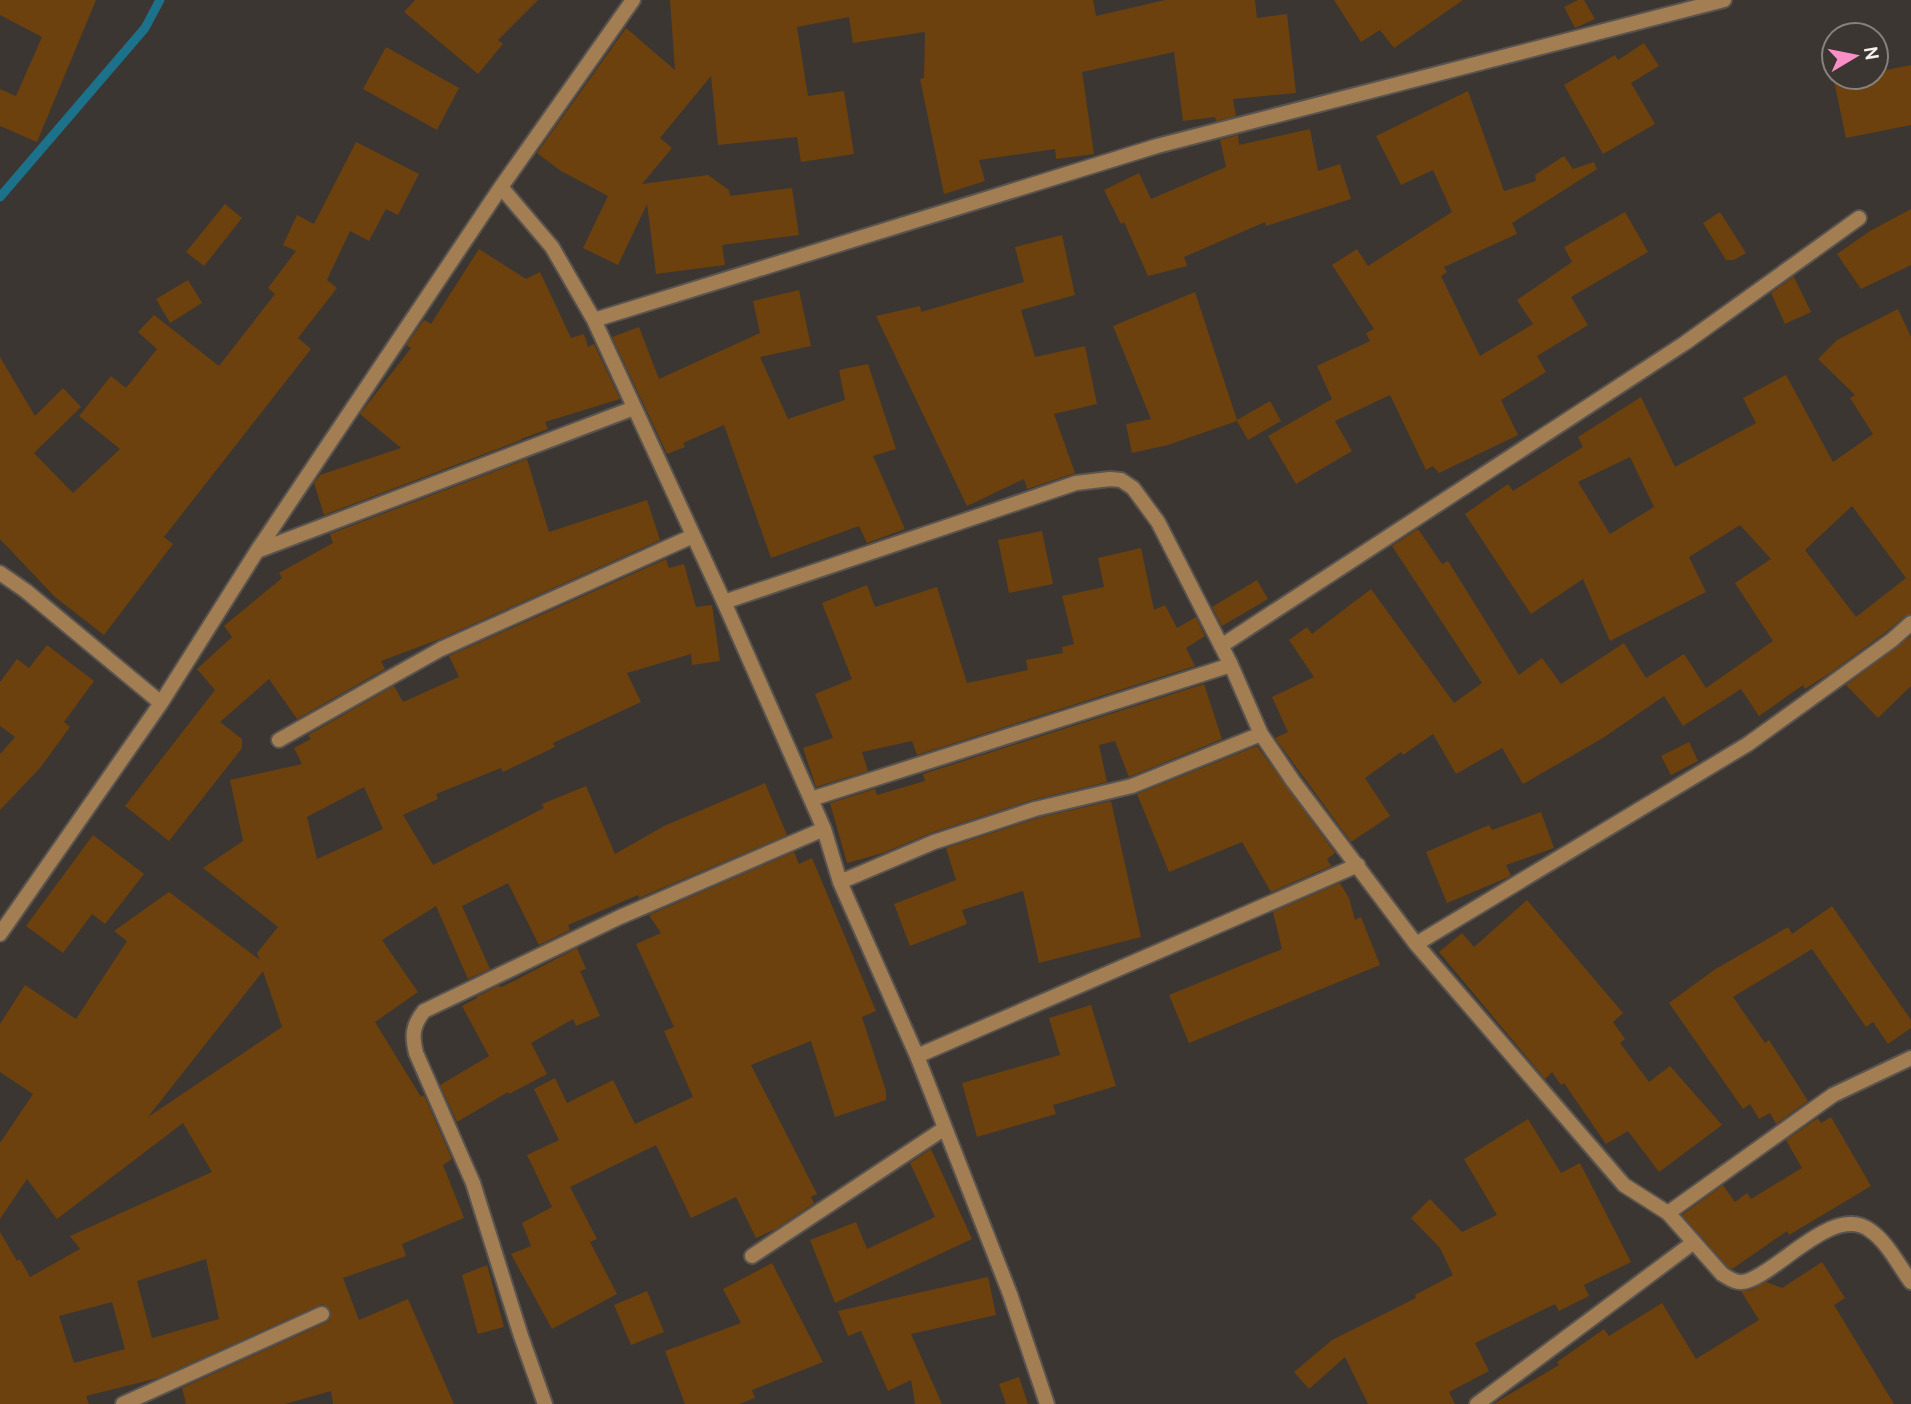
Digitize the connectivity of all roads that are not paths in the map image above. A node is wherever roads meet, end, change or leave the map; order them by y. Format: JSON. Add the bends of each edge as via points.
{"nodes":[{"id":1,"x":633,"y":0,"type":"edge"},
{"id":2,"x":1724,"y":0,"type":"edge"},
{"id":3,"x":501,"y":187,"type":"junction"},
{"id":4,"x":1859,"y":218,"type":"dead end"},
{"id":5,"x":594,"y":320,"type":"junction"},
{"id":6,"x":634,"y":408,"type":"junction"},
{"id":7,"x":693,"y":536,"type":"junction"},
{"id":8,"x":257,"y":551,"type":"junction"},
{"id":9,"x":0,"y":573,"type":"edge"},
{"id":10,"x":724,"y":603,"type":"junction"},
{"id":11,"x":1911,"y":623,"type":"edge"},
{"id":12,"x":1221,"y":646,"type":"junction"},
{"id":13,"x":1231,"y":665,"type":"junction"},
{"id":14,"x":161,"y":703,"type":"junction"},
{"id":15,"x":1261,"y":734,"type":"junction"},
{"id":16,"x":279,"y":740,"type":"dead end"},
{"id":17,"x":811,"y":799,"type":"junction"},
{"id":18,"x":824,"y":829,"type":"junction"},
{"id":19,"x":1357,"y":866,"type":"junction"},
{"id":20,"x":840,"y":882,"type":"junction"},
{"id":21,"x":0,"y":934,"type":"edge"},
{"id":22,"x":1416,"y":944,"type":"junction"},
{"id":23,"x":917,"y":1056,"type":"junction"},
{"id":24,"x":1911,"y":1058,"type":"edge"},
{"id":25,"x":944,"y":1128,"type":"junction"},
{"id":26,"x":1668,"y":1213,"type":"junction"},
{"id":27,"x":1694,"y":1242,"type":"junction"},
{"id":28,"x":752,"y":1256,"type":"dead end"},
{"id":29,"x":1911,"y":1282,"type":"edge"},
{"id":30,"x":321,"y":1314,"type":"dead end"},
{"id":31,"x":123,"y":1404,"type":"edge"},
{"id":32,"x":545,"y":1404,"type":"edge"},
{"id":33,"x":1047,"y":1404,"type":"edge"},
{"id":34,"x":1477,"y":1404,"type":"edge"}],
"edges":[{"from":1,"to":3,"type":"street"},
{"from":2,"to":5,"type":"street","via":[[1157,146]]},
{"from":3,"to":5,"type":"street","via":[[552,247]]},
{"from":3,"to":8,"type":"street"},
{"from":4,"to":12,"type":"street","via":[[1685,343]]},
{"from":5,"to":6,"type":"street"},
{"from":6,"to":7,"type":"street"},
{"from":6,"to":8,"type":"street"},
{"from":7,"to":10,"type":"street"},
{"from":7,"to":16,"type":"street","via":[[441,649]]},
{"from":8,"to":14,"type":"street"},
{"from":9,"to":14,"type":"street"},
{"from":10,"to":12,"type":"street","via":[[1076,483],[1110,479],[1133,488],[1157,522]]},
{"from":10,"to":17,"type":"street"},
{"from":11,"to":22,"type":"street","via":[[1748,744]]},
{"from":12,"to":13,"type":"street"},
{"from":13,"to":15,"type":"street"},
{"from":13,"to":17,"type":"street"},
{"from":14,"to":21,"type":"street"},
{"from":15,"to":19,"type":"street"},
{"from":15,"to":20,"type":"street","via":[[1132,786],[1035,809],[934,842]]},
{"from":17,"to":18,"type":"street"},
{"from":18,"to":20,"type":"street"},
{"from":18,"to":32,"type":"street","via":[[620,917],[424,1011],[414,1026],[416,1053],[473,1183]]},
{"from":19,"to":22,"type":"street"},
{"from":19,"to":23,"type":"street"},
{"from":20,"to":23,"type":"street"},
{"from":22,"to":26,"type":"street","via":[[1624,1185]]},
{"from":23,"to":25,"type":"street"},
{"from":24,"to":26,"type":"street","via":[[1833,1095]]},
{"from":25,"to":28,"type":"street"},
{"from":25,"to":33,"type":"street","via":[[1010,1294]]},
{"from":26,"to":27,"type":"street"},
{"from":27,"to":29,"type":"street","via":[[1722,1274],[1746,1281],[1817,1236],[1855,1224],[1871,1230]]},
{"from":27,"to":34,"type":"street"},
{"from":30,"to":31,"type":"street"}]}
